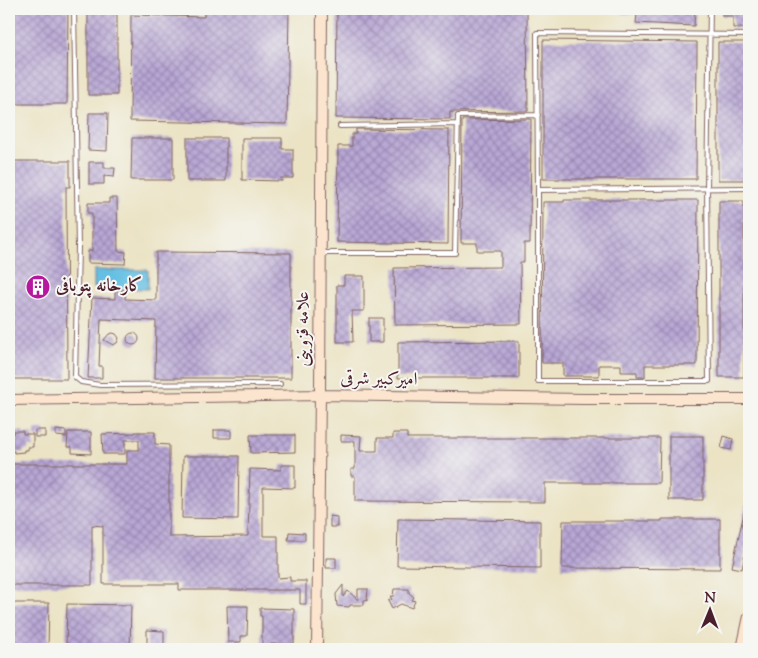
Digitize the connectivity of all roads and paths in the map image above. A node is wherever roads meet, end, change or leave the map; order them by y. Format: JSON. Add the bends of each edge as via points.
{"nodes":[{"id":1,"x":74,"y":9,"type":"edge"},
{"id":2,"x":322,"y":9,"type":"edge"},
{"id":3,"x":710,"y":9,"type":"edge"},
{"id":4,"x":709,"y":35,"type":"junction"},
{"id":5,"x":749,"y":35,"type":"edge"},
{"id":6,"x":538,"y":114,"type":"junction"},
{"id":7,"x":458,"y":124,"type":"junction"},
{"id":8,"x":340,"y":126,"type":"dead end"},
{"id":9,"x":707,"y":188,"type":"junction"},
{"id":10,"x":749,"y":188,"type":"edge"},
{"id":11,"x":538,"y":190,"type":"junction"},
{"id":12,"x":321,"y":253,"type":"junction"},
{"id":13,"x":280,"y":384,"type":"dead end"},
{"id":14,"x":320,"y":396,"type":"junction"},
{"id":15,"x":749,"y":399,"type":"edge"},
{"id":16,"x":9,"y":400,"type":"edge"},
{"id":17,"x":749,"y":616,"type":"edge"},
{"id":18,"x":317,"y":649,"type":"edge"},
{"id":19,"x":742,"y":649,"type":"edge"}],
"edges":[{"from":1,"to":13,"type":"lane","via":[[78,247],[75,377],[80,382],[100,385]]},
{"from":2,"to":12,"type":"street","name":"علامه قزوینی"},
{"from":3,"to":4,"type":"lane"},
{"from":4,"to":5,"type":"lane"},
{"from":4,"to":6,"type":"lane","via":[[537,34]]},
{"from":4,"to":9,"type":"lane"},
{"from":6,"to":7,"type":"lane","via":[[458,116]]},
{"from":6,"to":11,"type":"lane"},
{"from":7,"to":8,"type":"lane"},
{"from":7,"to":12,"type":"lane","via":[[455,253]]},
{"from":9,"to":10,"type":"lane"},
{"from":9,"to":11,"type":"lane"},
{"from":9,"to":11,"type":"lane","via":[[709,381],[538,381]]},
{"from":12,"to":14,"type":"street","name":"علامه قزوینی"},
{"from":14,"to":15,"type":"street","name":"امیرکبیر شرقی"},
{"from":14,"to":16,"type":"street","name":"امیرکبیر شرقی"},
{"from":14,"to":18,"type":"street","name":"علامه قزوینی"},
{"from":17,"to":19,"type":"street"}]}
